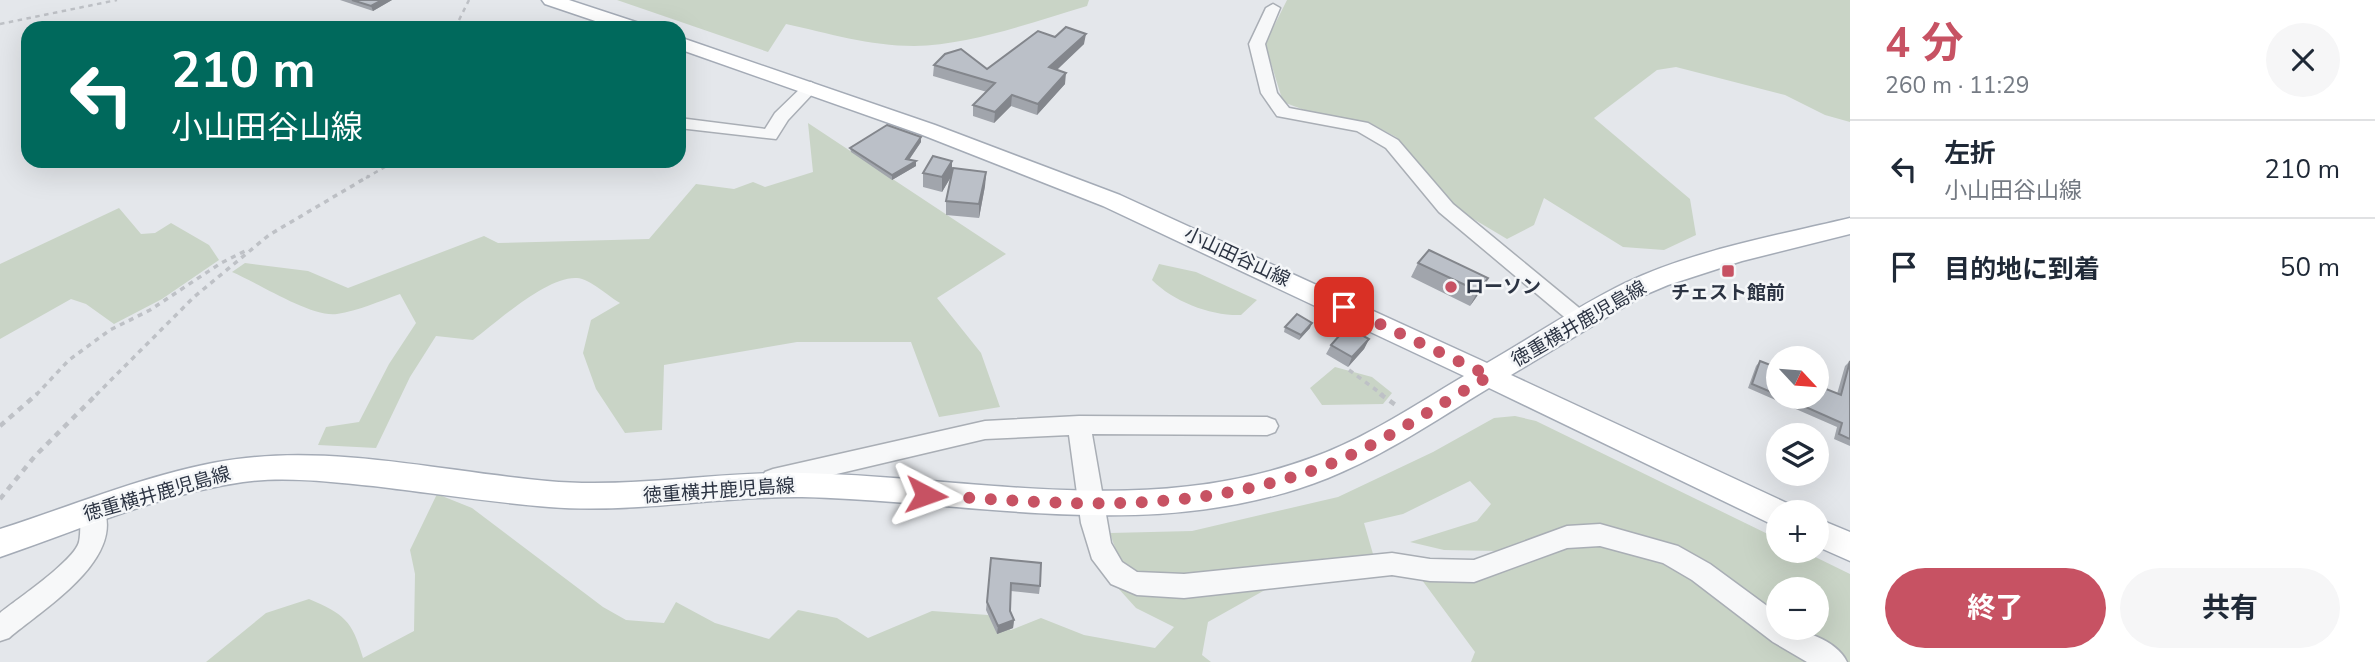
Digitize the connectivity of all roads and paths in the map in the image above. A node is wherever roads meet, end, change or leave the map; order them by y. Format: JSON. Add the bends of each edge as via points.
{"nodes":[{"id":1,"x":117,"y":0,"type":"edge"},
{"id":2,"x":470,"y":0,"type":"edge"},
{"id":3,"x":551,"y":0,"type":"edge"},
{"id":4,"x":1273,"y":8,"type":"dead end"},
{"id":5,"x":459,"y":21,"type":"edge"},
{"id":6,"x":614,"y":21,"type":"edge"},
{"id":7,"x":0,"y":24,"type":"edge"},
{"id":8,"x":686,"y":45,"type":"edge"},
{"id":9,"x":811,"y":87,"type":"junction"},
{"id":10,"x":686,"y":124,"type":"edge"},
{"id":11,"x":384,"y":168,"type":"edge"},
{"id":12,"x":1850,"y":226,"type":"edge"},
{"id":13,"x":257,"y":245,"type":"junction"},
{"id":14,"x":1582,"y":321,"type":"junction"},
{"id":15,"x":1349,"y":370,"type":"dead end"},
{"id":16,"x":1490,"y":376,"type":"junction"},
{"id":17,"x":1416,"y":420,"type":"junction"},
{"id":18,"x":1079,"y":425,"type":"junction"},
{"id":19,"x":0,"y":426,"type":"edge"},
{"id":20,"x":1267,"y":426,"type":"dead end"},
{"id":21,"x":751,"y":485,"type":"junction"},
{"id":22,"x":0,"y":499,"type":"edge"},
{"id":23,"x":1090,"y":505,"type":"junction"},
{"id":24,"x":1766,"y":507,"type":"edge"},
{"id":25,"x":93,"y":512,"type":"junction"},
{"id":26,"x":1829,"y":537,"type":"edge"},
{"id":27,"x":0,"y":543,"type":"edge"},
{"id":28,"x":1850,"y":547,"type":"edge"},
{"id":29,"x":0,"y":629,"type":"edge"},
{"id":30,"x":1833,"y":662,"type":"edge"}],
"edges":[{"from":1,"to":7,"type":"path"},
{"from":2,"to":5,"type":"path"},
{"from":3,"to":6,"type":"main road"},
{"from":4,"to":14,"type":"street","via":[[1257,44],[1269,93],[1283,112],[1362,127],[1392,145],[1446,208]]},
{"from":8,"to":9,"type":"main road","name":"小山田谷山線"},
{"from":9,"to":10,"type":"street","via":[[770,135]]},
{"from":9,"to":16,"type":"main road","name":"小山田谷山線","via":[[1083,188]]},
{"from":11,"to":13,"type":"path"},
{"from":12,"to":14,"type":"main road","name":"徳重横井鹿児島線","via":[[1662,277]]},
{"from":13,"to":19,"type":"path","via":[[110,330],[69,360]]},
{"from":13,"to":22,"type":"path","via":[[156,332],[35,456]]},
{"from":14,"to":16,"type":"main road","name":"徳重横井鹿児島線"},
{"from":15,"to":17,"type":"path"},
{"from":16,"to":17,"type":"main road","name":"徳重横井鹿児島線"},
{"from":16,"to":24,"type":"main road","name":"小山田谷山線"},
{"from":17,"to":23,"type":"main road","name":"徳重横井鹿児島線","via":[[1317,469],[1219,496]]},
{"from":18,"to":20,"type":"street"},
{"from":18,"to":21,"type":"street","via":[[985,430]]},
{"from":18,"to":23,"type":"street"},
{"from":21,"to":23,"type":"main road","name":"徳重横井鹿児島線"},
{"from":21,"to":25,"type":"main road","name":"徳重横井鹿児島線","via":[[610,497],[336,470],[271,468],[215,475]]},
{"from":23,"to":30,"type":"street","via":[[1100,546],[1112,570],[1151,587],[1392,564],[1474,571],[1567,537],[1600,535],[1669,554],[1701,572],[1782,633]]},
{"from":25,"to":27,"type":"main road","name":"徳重横井鹿児島線"},
{"from":25,"to":29,"type":"street","via":[[91,548]]},
{"from":26,"to":28,"type":"main road"}]}
